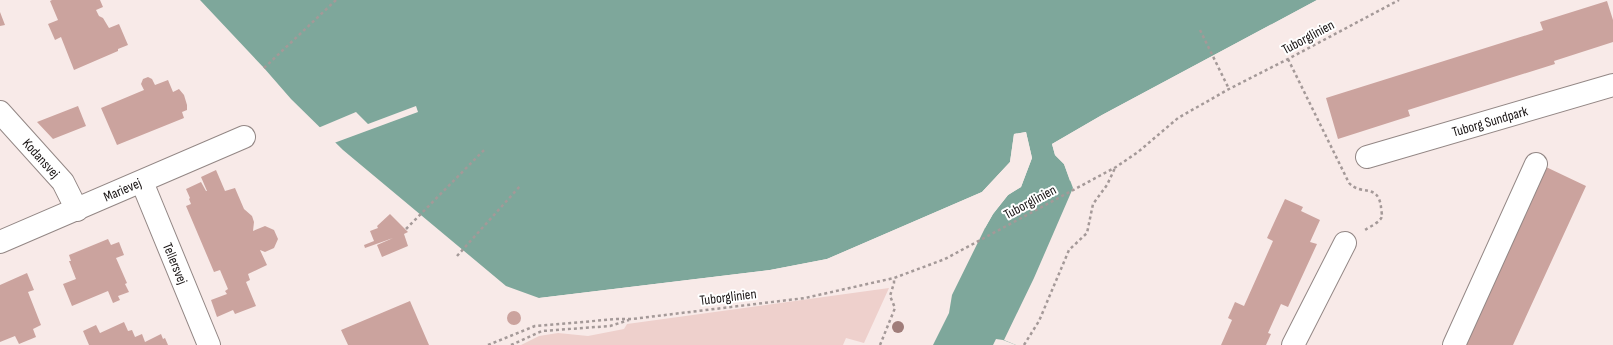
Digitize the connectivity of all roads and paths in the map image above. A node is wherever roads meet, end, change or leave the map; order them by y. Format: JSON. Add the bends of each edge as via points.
{"nodes":[{"id":1,"x":336,"y":0,"type":"edge"},
{"id":2,"x":1399,"y":0,"type":"edge"},
{"id":3,"x":1200,"y":30,"type":"dead end"},
{"id":4,"x":1288,"y":59,"type":"junction"},
{"id":5,"x":264,"y":68,"type":"dead end"},
{"id":6,"x":1613,"y":85,"type":"edge"},
{"id":7,"x":1229,"y":89,"type":"junction"},
{"id":8,"x":0,"y":112,"type":"edge"},
{"id":9,"x":244,"y":137,"type":"dead end"},
{"id":10,"x":486,"y":148,"type":"dead end"},
{"id":11,"x":1367,"y":157,"type":"dead end"},
{"id":12,"x":1536,"y":164,"type":"dead end"},
{"id":13,"x":1116,"y":167,"type":"junction"},
{"id":14,"x":142,"y":182,"type":"junction"},
{"id":15,"x":521,"y":185,"type":"dead end"},
{"id":16,"x":77,"y":210,"type":"junction"},
{"id":17,"x":406,"y":229,"type":"dead end"},
{"id":18,"x":0,"y":242,"type":"edge"},
{"id":19,"x":1345,"y":243,"type":"joint"},
{"id":20,"x":457,"y":256,"type":"dead end"},
{"id":21,"x":894,"y":278,"type":"junction"},
{"id":22,"x":632,"y":319,"type":"junction"},
{"id":23,"x":209,"y":345,"type":"edge"},
{"id":24,"x":488,"y":345,"type":"edge"},
{"id":25,"x":511,"y":345,"type":"edge"},
{"id":26,"x":880,"y":345,"type":"edge"},
{"id":27,"x":1024,"y":345,"type":"edge"},
{"id":28,"x":1293,"y":345,"type":"edge"},
{"id":29,"x":1454,"y":345,"type":"edge"}],
"edges":[{"from":1,"to":5,"type":"path"},
{"from":2,"to":4,"type":"path","name":"Tuborglinien"},
{"from":3,"to":7,"type":"path"},
{"from":4,"to":7,"type":"path","name":"Tuborglinien"},
{"from":4,"to":19,"type":"path","via":[[1349,183],[1353,187],[1375,193],[1380,200],[1380,220]]},
{"from":6,"to":11,"type":"street","name":"Tuborg Sundpark"},
{"from":7,"to":13,"type":"path","name":"Tuborglinien","via":[[1178,118]]},
{"from":8,"to":16,"type":"street","name":"Kodansvej","via":[[64,182]]},
{"from":9,"to":14,"type":"street","name":"Marievej"},
{"from":10,"to":17,"type":"path"},
{"from":12,"to":29,"type":"street"},
{"from":13,"to":21,"type":"path","name":"Tuborglinien","via":[[945,259]]},
{"from":13,"to":27,"type":"path","via":[[1093,204],[1086,233],[1069,250],[1039,321]]},
{"from":14,"to":16,"type":"street","name":"Marievej"},
{"from":14,"to":23,"type":"street","name":"Tellersvej"},
{"from":15,"to":20,"type":"path"},
{"from":16,"to":18,"type":"street","name":"Marievej"},
{"from":19,"to":28,"type":"street"},
{"from":21,"to":22,"type":"path","name":"Tuborglinien","via":[[804,298]]},
{"from":21,"to":26,"type":"path","via":[[890,296],[895,308]]},
{"from":22,"to":24,"type":"path","name":"Tuborglinien","via":[[535,326]]},
{"from":22,"to":25,"type":"path","name":"Tuborglinien","via":[[610,326],[542,331]]}]}
